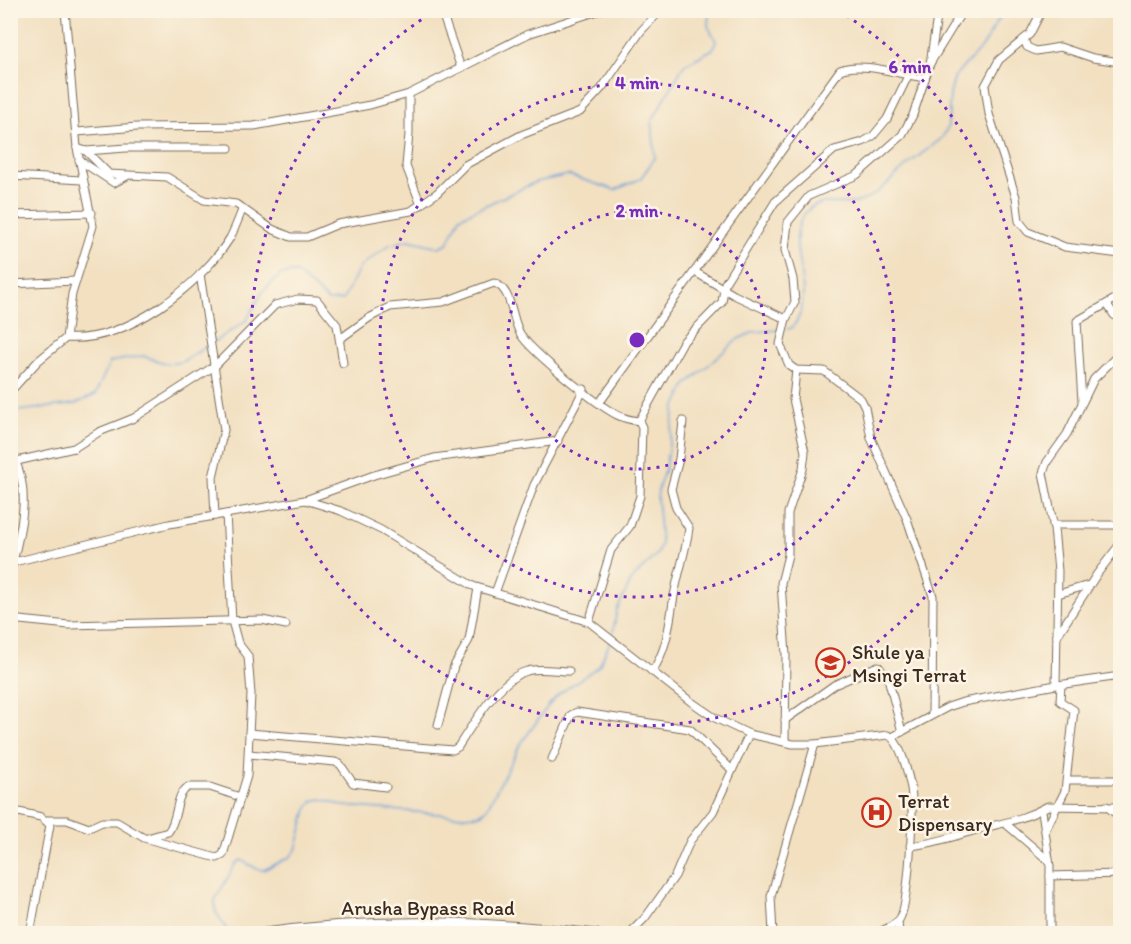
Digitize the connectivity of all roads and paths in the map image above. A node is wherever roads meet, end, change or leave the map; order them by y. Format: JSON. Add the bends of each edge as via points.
{"nodes":[{"id":1,"x":64,"y":10,"type":"edge"},
{"id":2,"x":441,"y":10,"type":"edge"},
{"id":3,"x":601,"y":10,"type":"edge"},
{"id":4,"x":661,"y":10,"type":"edge"},
{"id":5,"x":938,"y":10,"type":"edge"},
{"id":6,"x":963,"y":10,"type":"edge"},
{"id":7,"x":1042,"y":10,"type":"edge"},
{"id":8,"x":1023,"y":39,"type":"junction"},
{"id":9,"x":1012,"y":49,"type":"junction"},
{"id":10,"x":1028,"y":49,"type":"junction"},
{"id":11,"x":1120,"y":62,"type":"edge"},
{"id":12,"x":930,"y":64,"type":"junction"},
{"id":13,"x":461,"y":68,"type":"junction"},
{"id":14,"x":908,"y":76,"type":"junction"},
{"id":15,"x":925,"y":78,"type":"junction"},
{"id":16,"x":409,"y":94,"type":"junction"},
{"id":17,"x":77,"y":132,"type":"junction"},
{"id":18,"x":77,"y":148,"type":"junction"},
{"id":19,"x":229,"y":148,"type":"dead end"},
{"id":20,"x":86,"y":151,"type":"junction"},
{"id":21,"x":79,"y":160,"type":"junction"},
{"id":22,"x":10,"y":176,"type":"edge"},
{"id":23,"x":127,"y":176,"type":"junction"},
{"id":24,"x":82,"y":180,"type":"junction"},
{"id":25,"x":422,"y":205,"type":"junction"},
{"id":26,"x":243,"y":208,"type":"junction"},
{"id":27,"x":92,"y":213,"type":"junction"},
{"id":28,"x":10,"y":215,"type":"edge"},
{"id":29,"x":1120,"y":254,"type":"edge"},
{"id":30,"x":695,"y":272,"type":"junction"},
{"id":31,"x":200,"y":274,"type":"junction"},
{"id":32,"x":76,"y":281,"type":"junction"},
{"id":33,"x":10,"y":284,"type":"edge"},
{"id":34,"x":723,"y":289,"type":"junction"},
{"id":35,"x":1120,"y":296,"type":"edge"},
{"id":36,"x":1107,"y":304,"type":"junction"},
{"id":37,"x":786,"y":319,"type":"junction"},
{"id":38,"x":1120,"y":319,"type":"edge"},
{"id":39,"x":66,"y":338,"type":"junction"},
{"id":40,"x":340,"y":339,"type":"junction"},
{"id":41,"x":1120,"y":353,"type":"edge"},
{"id":42,"x":343,"y":363,"type":"dead end"},
{"id":43,"x":216,"y":365,"type":"junction"},
{"id":44,"x":796,"y":370,"type":"junction"},
{"id":45,"x":584,"y":389,"type":"junction"},
{"id":46,"x":10,"y":392,"type":"edge"},
{"id":47,"x":600,"y":402,"type":"junction"},
{"id":48,"x":1082,"y":404,"type":"junction"},
{"id":49,"x":639,"y":421,"type":"junction"},
{"id":50,"x":683,"y":421,"type":"dead end"},
{"id":51,"x":558,"y":441,"type":"junction"},
{"id":52,"x":10,"y":452,"type":"edge"},
{"id":53,"x":16,"y":461,"type":"junction"},
{"id":54,"x":330,"y":491,"type":"junction"},
{"id":55,"x":305,"y":500,"type":"junction"},
{"id":56,"x":322,"y":506,"type":"junction"},
{"id":57,"x":226,"y":514,"type":"junction"},
{"id":58,"x":215,"y":516,"type":"junction"},
{"id":59,"x":1053,"y":525,"type":"junction"},
{"id":60,"x":1120,"y":525,"type":"edge"},
{"id":61,"x":1120,"y":544,"type":"edge"},
{"id":62,"x":12,"y":563,"type":"edge"},
{"id":63,"x":10,"y":573,"type":"edge"},
{"id":64,"x":1090,"y":585,"type":"junction"},
{"id":65,"x":478,"y":588,"type":"junction"},
{"id":66,"x":495,"y":594,"type":"junction"},
{"id":67,"x":1058,"y":594,"type":"junction"},
{"id":68,"x":10,"y":619,"type":"edge"},
{"id":69,"x":232,"y":621,"type":"junction"},
{"id":70,"x":589,"y":622,"type":"junction"},
{"id":71,"x":286,"y":625,"type":"dead end"},
{"id":72,"x":1057,"y":636,"type":"junction"},
{"id":73,"x":569,"y":672,"type":"dead end"},
{"id":74,"x":652,"y":672,"type":"junction"},
{"id":75,"x":1120,"y":676,"type":"edge"},
{"id":76,"x":1055,"y":686,"type":"junction"},
{"id":77,"x":1059,"y":697,"type":"junction"},
{"id":78,"x":932,"y":715,"type":"junction"},
{"id":79,"x":785,"y":720,"type":"junction"},
{"id":80,"x":438,"y":725,"type":"dead end"},
{"id":81,"x":902,"y":732,"type":"junction"},
{"id":82,"x":249,"y":733,"type":"junction"},
{"id":83,"x":749,"y":734,"type":"junction"},
{"id":84,"x":892,"y":737,"type":"junction"},
{"id":85,"x":785,"y":742,"type":"junction"},
{"id":86,"x":814,"y":744,"type":"junction"},
{"id":87,"x":249,"y":754,"type":"junction"},
{"id":88,"x":552,"y":759,"type":"dead end"},
{"id":89,"x":732,"y":770,"type":"junction"},
{"id":90,"x":1067,"y":780,"type":"junction"},
{"id":91,"x":1120,"y":780,"type":"edge"},
{"id":92,"x":386,"y":788,"type":"dead end"},
{"id":93,"x":240,"y":797,"type":"junction"},
{"id":94,"x":1058,"y":806,"type":"junction"},
{"id":95,"x":1106,"y":806,"type":"junction"},
{"id":96,"x":1120,"y":807,"type":"edge"},
{"id":97,"x":10,"y":810,"type":"edge"},
{"id":98,"x":1042,"y":811,"type":"junction"},
{"id":99,"x":1120,"y":817,"type":"edge"},
{"id":100,"x":48,"y":820,"type":"junction"},
{"id":101,"x":1006,"y":824,"type":"junction"},
{"id":102,"x":1046,"y":829,"type":"junction"},
{"id":103,"x":144,"y":838,"type":"junction"},
{"id":104,"x":910,"y":846,"type":"junction"},
{"id":105,"x":1049,"y":861,"type":"junction"},
{"id":106,"x":1120,"y":874,"type":"edge"},
{"id":107,"x":1050,"y":876,"type":"junction"},
{"id":108,"x":898,"y":921,"type":"junction"},
{"id":109,"x":30,"y":933,"type":"edge"},
{"id":110,"x":258,"y":933,"type":"edge"},
{"id":111,"x":268,"y":933,"type":"edge"},
{"id":112,"x":597,"y":933,"type":"edge"},
{"id":113,"x":628,"y":933,"type":"edge"},
{"id":114,"x":773,"y":933,"type":"edge"},
{"id":115,"x":875,"y":933,"type":"edge"},
{"id":116,"x":899,"y":933,"type":"edge"},
{"id":117,"x":1050,"y":933,"type":"edge"}],
"edges":[{"from":1,"to":17,"type":"street"},
{"from":2,"to":13,"type":"street"},
{"from":3,"to":13,"type":"street","via":[[528,34]]},
{"from":4,"to":25,"type":"street","via":[[580,112],[521,135],[465,165]]},
{"from":5,"to":12,"type":"street"},
{"from":6,"to":12,"type":"street"},
{"from":7,"to":8,"type":"street"},
{"from":8,"to":9,"type":"street"},
{"from":8,"to":10,"type":"street"},
{"from":9,"to":10,"type":"street"},
{"from":9,"to":29,"type":"street","via":[[993,69],[985,94],[1021,224],[1028,232],[1065,247]]},
{"from":10,"to":11,"type":"street","via":[[1060,47]]},
{"from":12,"to":15,"type":"street"},
{"from":13,"to":16,"type":"street"},
{"from":14,"to":15,"type":"street"},
{"from":14,"to":30,"type":"street","via":[[847,67],[840,70]]},
{"from":14,"to":34,"type":"street","via":[[887,119],[873,136],[834,150],[782,194]]},
{"from":15,"to":37,"type":"street","via":[[913,115],[891,148],[857,175],[809,196],[794,211],[788,222],[785,250],[795,302]]},
{"from":16,"to":17,"type":"street","via":[[254,126]]},
{"from":16,"to":25,"type":"street","via":[[406,161]]},
{"from":17,"to":18,"type":"street"},
{"from":18,"to":20,"type":"street"},
{"from":18,"to":21,"type":"street"},
{"from":19,"to":20,"type":"street"},
{"from":20,"to":23,"type":"street","via":[[109,174]]},
{"from":21,"to":23,"type":"street","via":[[114,183]]},
{"from":21,"to":24,"type":"street"},
{"from":22,"to":24,"type":"street"},
{"from":23,"to":26,"type":"street","via":[[167,177],[204,200]]},
{"from":24,"to":27,"type":"street"},
{"from":25,"to":26,"type":"street","via":[[411,211],[338,224],[300,238],[272,229]]},
{"from":26,"to":31,"type":"street","via":[[230,238]]},
{"from":27,"to":28,"type":"street"},
{"from":27,"to":32,"type":"street","via":[[92,236]]},
{"from":30,"to":34,"type":"street"},
{"from":30,"to":47,"type":"street"},
{"from":31,"to":39,"type":"street","via":[[142,318],[93,337]]},
{"from":31,"to":43,"type":"street"},
{"from":32,"to":33,"type":"street"},
{"from":32,"to":39,"type":"street"},
{"from":34,"to":37,"type":"street"},
{"from":34,"to":49,"type":"street","via":[[722,302],[684,342]]},
{"from":35,"to":36,"type":"street"},
{"from":36,"to":38,"type":"street"},
{"from":36,"to":48,"type":"street","via":[[1077,321]]},
{"from":37,"to":44,"type":"street","via":[[781,351]]},
{"from":39,"to":46,"type":"street","via":[[43,356]]},
{"from":40,"to":42,"type":"street"},
{"from":40,"to":43,"type":"street","via":[[337,325],[317,300],[285,301],[272,308]]},
{"from":40,"to":45,"type":"street","via":[[390,307],[443,302],[494,283],[504,291],[515,324],[535,352]]},
{"from":41,"to":48,"type":"street","via":[[1099,371]]},
{"from":43,"to":53,"type":"street","via":[[134,418],[99,432],[74,448]]},
{"from":43,"to":58,"type":"street","via":[[224,430],[213,477]]},
{"from":44,"to":78,"type":"street","via":[[824,370],[861,399],[865,407],[871,438],[907,519],[933,596]]},
{"from":44,"to":79,"type":"street","via":[[793,399],[805,452],[788,513],[788,549],[781,583]]},
{"from":45,"to":47,"type":"street"},
{"from":45,"to":51,"type":"street"},
{"from":47,"to":49,"type":"street","via":[[615,414]]},
{"from":48,"to":59,"type":"street","via":[[1044,470]]},
{"from":49,"to":70,"type":"street","via":[[640,496],[630,526],[611,550]]},
{"from":50,"to":74,"type":"street","via":[[671,489],[676,508],[689,528],[670,631]]},
{"from":51,"to":54,"type":"street","via":[[434,458]]},
{"from":51,"to":66,"type":"street","via":[[534,485]]},
{"from":52,"to":53,"type":"street"},
{"from":53,"to":62,"type":"street","via":[[23,492],[20,538]]},
{"from":54,"to":55,"type":"street"},
{"from":54,"to":56,"type":"street"},
{"from":55,"to":56,"type":"street"},
{"from":55,"to":57,"type":"street"},
{"from":56,"to":65,"type":"street","via":[[381,530]]},
{"from":57,"to":58,"type":"street"},
{"from":57,"to":69,"type":"street"},
{"from":58,"to":62,"type":"street"},
{"from":59,"to":60,"type":"street"},
{"from":59,"to":67,"type":"street"},
{"from":61,"to":64,"type":"street"},
{"from":62,"to":63,"type":"street"},
{"from":64,"to":67,"type":"street"},
{"from":64,"to":72,"type":"street"},
{"from":65,"to":66,"type":"street"},
{"from":65,"to":80,"type":"street","via":[[469,640],[454,666]]},
{"from":66,"to":70,"type":"street"},
{"from":67,"to":72,"type":"street"},
{"from":68,"to":69,"type":"street","via":[[69,625]]},
{"from":69,"to":71,"type":"street","via":[[262,620]]},
{"from":69,"to":82,"type":"street","via":[[238,643],[249,656]]},
{"from":70,"to":74,"type":"street"},
{"from":72,"to":76,"type":"street"},
{"from":73,"to":82,"type":"street","via":[[530,670],[517,676],[482,709],[453,750]]},
{"from":74,"to":83,"type":"street","via":[[715,718]]},
{"from":75,"to":76,"type":"street"},
{"from":76,"to":77,"type":"street"},
{"from":76,"to":77,"type":"street"},
{"from":76,"to":78,"type":"street","via":[[963,702]]},
{"from":77,"to":90,"type":"street","via":[[1076,713],[1071,726]]},
{"from":78,"to":81,"type":"street"},
{"from":79,"to":81,"type":"street","via":[[834,685],[878,666],[888,678]]},
{"from":79,"to":85,"type":"street"},
{"from":81,"to":84,"type":"street"},
{"from":82,"to":87,"type":"street"},
{"from":83,"to":85,"type":"street"},
{"from":83,"to":89,"type":"street"},
{"from":84,"to":86,"type":"street"},
{"from":84,"to":104,"type":"street","via":[[911,789]]},
{"from":85,"to":86,"type":"street"},
{"from":86,"to":114,"type":"street","via":[[771,896]]},
{"from":87,"to":92,"type":"street","via":[[327,760],[340,764],[353,783]]},
{"from":87,"to":93,"type":"street"},
{"from":88,"to":89,"type":"street","via":[[571,715],[577,712],[690,729]]},
{"from":89,"to":113,"type":"street","via":[[713,812],[690,841],[675,876],[645,918]]},
{"from":90,"to":91,"type":"street"},
{"from":90,"to":94,"type":"street"},
{"from":93,"to":103,"type":"street","via":[[210,787],[189,787],[180,794],[175,820],[168,832]]},
{"from":93,"to":103,"type":"street","via":[[221,858]]},
{"from":94,"to":95,"type":"street"},
{"from":94,"to":98,"type":"street"},
{"from":94,"to":102,"type":"street"},
{"from":95,"to":96,"type":"street"},
{"from":95,"to":99,"type":"street"},
{"from":97,"to":100,"type":"street"},
{"from":98,"to":101,"type":"street"},
{"from":98,"to":102,"type":"street"},
{"from":100,"to":103,"type":"street","via":[[67,820],[89,828],[102,822],[117,822]]},
{"from":100,"to":109,"type":"street","via":[[50,831]]},
{"from":101,"to":104,"type":"street"},
{"from":101,"to":105,"type":"street"},
{"from":102,"to":105,"type":"street"},
{"from":104,"to":108,"type":"street","via":[[905,906]]},
{"from":105,"to":107,"type":"street"},
{"from":106,"to":107,"type":"street"},
{"from":107,"to":117,"type":"street"},
{"from":108,"to":115,"type":"street"},
{"from":108,"to":116,"type":"street"},
{"from":110,"to":111,"type":"main road","name":"Arusha Bypass Road"},
{"from":111,"to":112,"type":"main road","name":"Arusha Bypass Road","via":[[310,926],[434,921]]}]}
